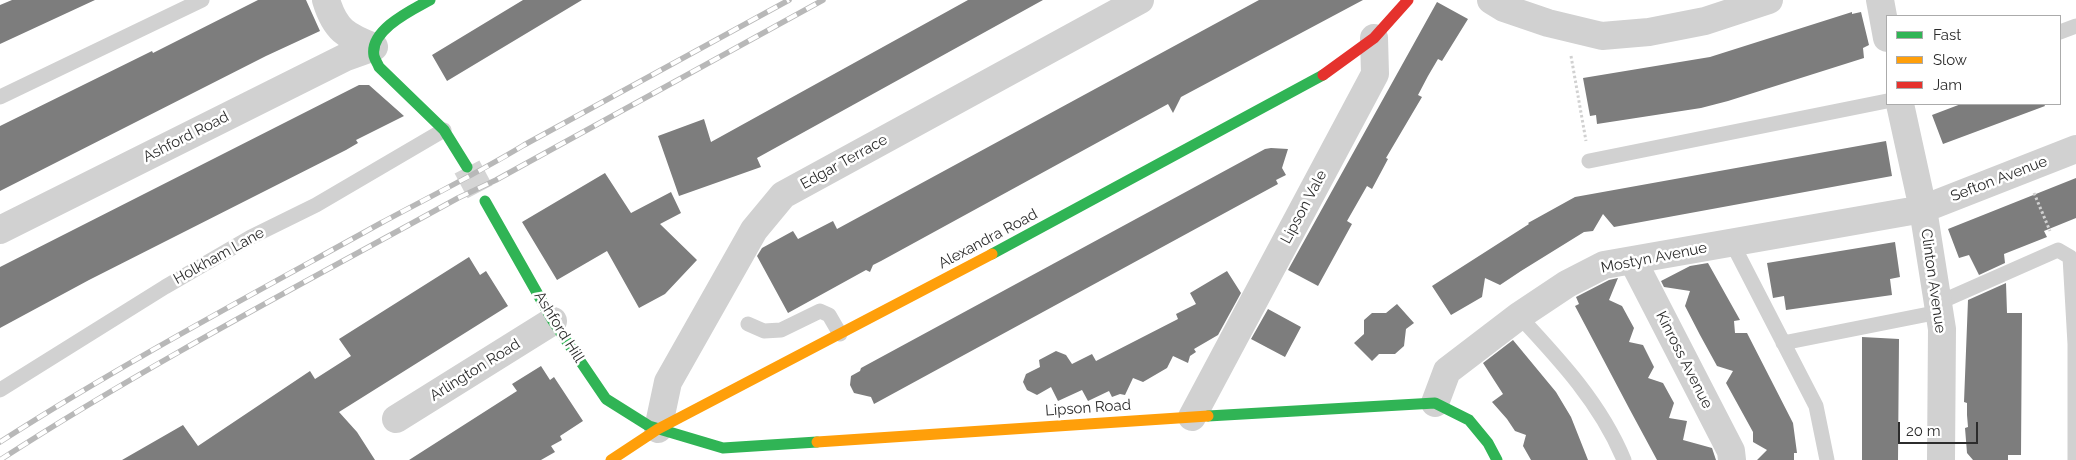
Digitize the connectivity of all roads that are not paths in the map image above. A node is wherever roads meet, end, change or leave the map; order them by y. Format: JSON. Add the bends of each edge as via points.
{"nodes":[{"id":1,"x":202,"y":0,"type":"edge"},
{"id":2,"x":326,"y":0,"type":"edge"},
{"id":3,"x":430,"y":0,"type":"edge"},
{"id":4,"x":1140,"y":0,"type":"edge"},
{"id":5,"x":1408,"y":0,"type":"edge"},
{"id":6,"x":1491,"y":0,"type":"edge"},
{"id":7,"x":1769,"y":0,"type":"edge"},
{"id":8,"x":1880,"y":0,"type":"edge"},
{"id":9,"x":2076,"y":26,"type":"edge"},
{"id":10,"x":2061,"y":32,"type":"edge"},
{"id":11,"x":1886,"y":33,"type":"edge"},
{"id":12,"x":1374,"y":38,"type":"junction"},
{"id":13,"x":374,"y":47,"type":"junction"},
{"id":14,"x":0,"y":97,"type":"edge"},
{"id":15,"x":1886,"y":101,"type":"edge"},
{"id":16,"x":1900,"y":105,"type":"edge"},
{"id":17,"x":444,"y":130,"type":"junction"},
{"id":18,"x":2076,"y":150,"type":"edge"},
{"id":19,"x":1589,"y":161,"type":"road end"},
{"id":20,"x":467,"y":167,"type":"tunnel mouth"},
{"id":21,"x":485,"y":201,"type":"tunnel mouth"},
{"id":22,"x":1923,"y":209,"type":"junction"},
{"id":23,"x":0,"y":230,"type":"edge"},
{"id":24,"x":1732,"y":243,"type":"junction"},
{"id":25,"x":1633,"y":261,"type":"junction"},
{"id":26,"x":1939,"y":307,"type":"junction"},
{"id":27,"x":1519,"y":316,"type":"junction"},
{"id":28,"x":553,"y":321,"type":"junction"},
{"id":29,"x":748,"y":324,"type":"dead end"},
{"id":30,"x":840,"y":334,"type":"junction"},
{"id":31,"x":1784,"y":342,"type":"junction"},
{"id":32,"x":0,"y":390,"type":"edge"},
{"id":33,"x":1435,"y":402,"type":"junction"},
{"id":34,"x":1192,"y":416,"type":"junction"},
{"id":35,"x":396,"y":419,"type":"dead end"},
{"id":36,"x":658,"y":429,"type":"junction"},
{"id":37,"x":611,"y":460,"type":"edge"},
{"id":38,"x":1496,"y":460,"type":"edge"},
{"id":39,"x":1624,"y":460,"type":"edge"},
{"id":40,"x":1732,"y":460,"type":"edge"},
{"id":41,"x":1827,"y":460,"type":"edge"},
{"id":42,"x":1941,"y":460,"type":"edge"},
{"id":43,"x":2076,"y":460,"type":"edge"}],
"edges":[{"from":1,"to":14,"type":"lane"},
{"from":2,"to":13,"type":"street","via":[[339,30]]},
{"from":3,"to":13,"type":"street","via":[[387,26]]},
{"from":4,"to":36,"type":"street","name":"Edgar Terrace","via":[[783,196],[754,230],[668,382]]},
{"from":5,"to":12,"type":"street"},
{"from":6,"to":7,"type":"street","via":[[1504,8],[1602,36],[1649,32],[1706,21]]},
{"from":8,"to":11,"type":"street"},
{"from":9,"to":10,"type":"lane"},
{"from":12,"to":30,"type":"street","name":"Alexandra Road","via":[[1322,76]]},
{"from":12,"to":34,"type":"street","name":"Lipson Vale","via":[[1375,74]]},
{"from":13,"to":17,"type":"street","via":[[374,60],[379,67]]},
{"from":13,"to":23,"type":"street","name":"Ashford Road","via":[[346,57]]},
{"from":15,"to":19,"type":"lane"},
{"from":16,"to":22,"type":"street","name":"Clinton Avenue"},
{"from":17,"to":20,"type":"street"},
{"from":17,"to":32,"type":"lane","name":"Holkham Lane","via":[[316,205],[165,286]]},
{"from":18,"to":22,"type":"street","name":"Sefton Avenue"},
{"from":21,"to":28,"type":"street","name":"Ashford Hill"},
{"from":22,"to":24,"type":"street","name":"Mostyn Avenue"},
{"from":22,"to":26,"type":"street","name":"Clinton Avenue"},
{"from":24,"to":25,"type":"street","name":"Mostyn Avenue"},
{"from":24,"to":31,"type":"lane"},
{"from":25,"to":27,"type":"street","name":"Mostyn Avenue","via":[[1604,265],[1567,284]]},
{"from":25,"to":40,"type":"street","name":"Kinross Avenue","via":[[1731,451]]},
{"from":26,"to":31,"type":"lane"},
{"from":26,"to":42,"type":"street","name":"Clinton Avenue","via":[[1942,329]]},
{"from":26,"to":43,"type":"lane","via":[[2058,250],[2070,257]]},
{"from":27,"to":33,"type":"street","name":"Mostyn Avenue","via":[[1447,372]]},
{"from":27,"to":39,"type":"lane","via":[[1592,399]]},
{"from":28,"to":35,"type":"street","name":"Arlington Road"},
{"from":28,"to":36,"type":"street","name":"Ashford Hill","via":[[606,399]]},
{"from":29,"to":30,"type":"lane","via":[[764,332],[781,330],[820,311],[829,315]]},
{"from":30,"to":36,"type":"street","name":"Alexandra Road"},
{"from":31,"to":41,"type":"lane","via":[[1816,406]]},
{"from":33,"to":34,"type":"street","name":"Lipson Road"},
{"from":33,"to":38,"type":"street","via":[[1469,420],[1488,443]]},
{"from":34,"to":36,"type":"street","name":"Lipson Road","via":[[723,448]]},
{"from":36,"to":37,"type":"street","name":"Alexandra Road"}]}
